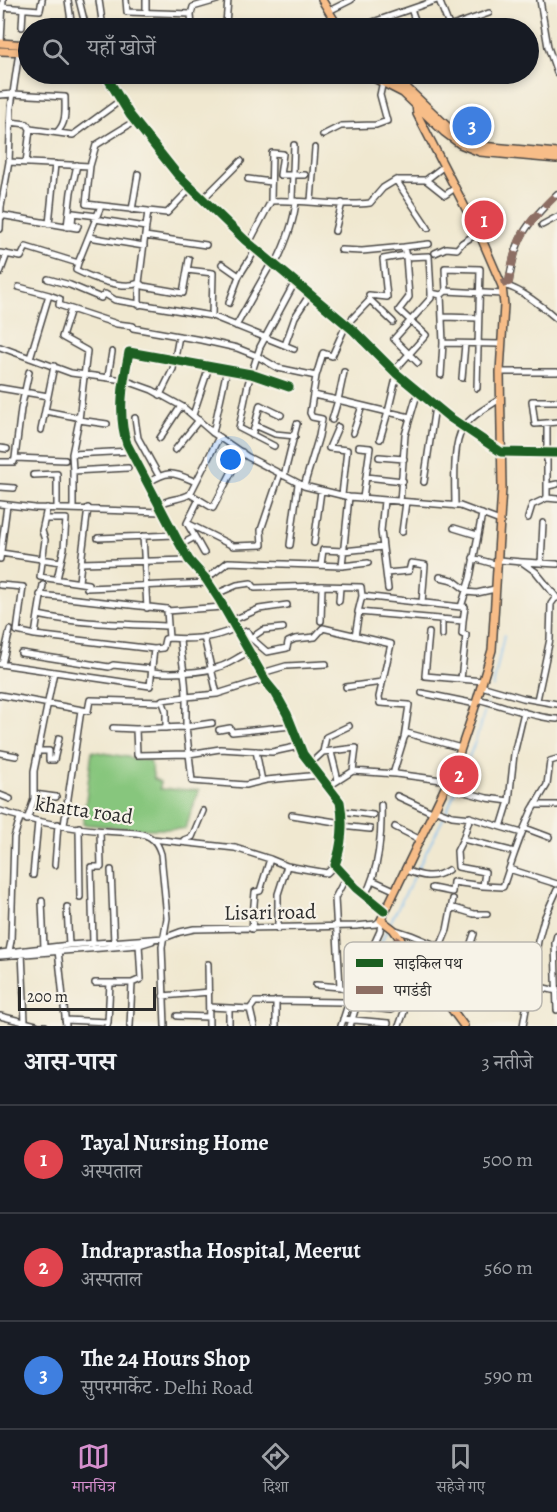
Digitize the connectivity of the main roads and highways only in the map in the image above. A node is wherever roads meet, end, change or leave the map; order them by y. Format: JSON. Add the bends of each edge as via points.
{"nodes":[{"id":1,"x":322,"y":0,"type":"edge"},
{"id":2,"x":333,"y":18,"type":"edge"},
{"id":3,"x":18,"y":45,"type":"edge"},
{"id":4,"x":0,"y":46,"type":"edge"},
{"id":5,"x":18,"y":52,"type":"edge"},
{"id":6,"x":398,"y":84,"type":"edge"},
{"id":7,"x":418,"y":103,"type":"junction"},
{"id":8,"x":426,"y":111,"type":"junction"},
{"id":9,"x":421,"y":122,"type":"junction"},
{"id":10,"x":557,"y":153,"type":"edge"},
{"id":11,"x":557,"y":159,"type":"edge"},
{"id":12,"x":402,"y":942,"type":"edge"},
{"id":13,"x":453,"y":1011,"type":"edge"},
{"id":14,"x":464,"y":1026,"type":"edge"}],
"edges":[{"from":1,"to":2,"type":"main road"},
{"from":3,"to":4,"type":"main road"},
{"from":4,"to":5,"type":"main road"},
{"from":6,"to":7,"type":"main road","via":[[407,88]]},
{"from":7,"to":8,"type":"main road"},
{"from":7,"to":9,"type":"main road"},
{"from":8,"to":9,"type":"main road"},
{"from":8,"to":10,"type":"main road","via":[[463,138],[482,146]]},
{"from":8,"to":11,"type":"main road","via":[[460,144],[480,152]]},
{"from":9,"to":12,"type":"main road","via":[[502,288],[500,521],[492,650],[477,701],[447,784],[384,911],[388,925]]},
{"from":13,"to":14,"type":"main road"}]}
